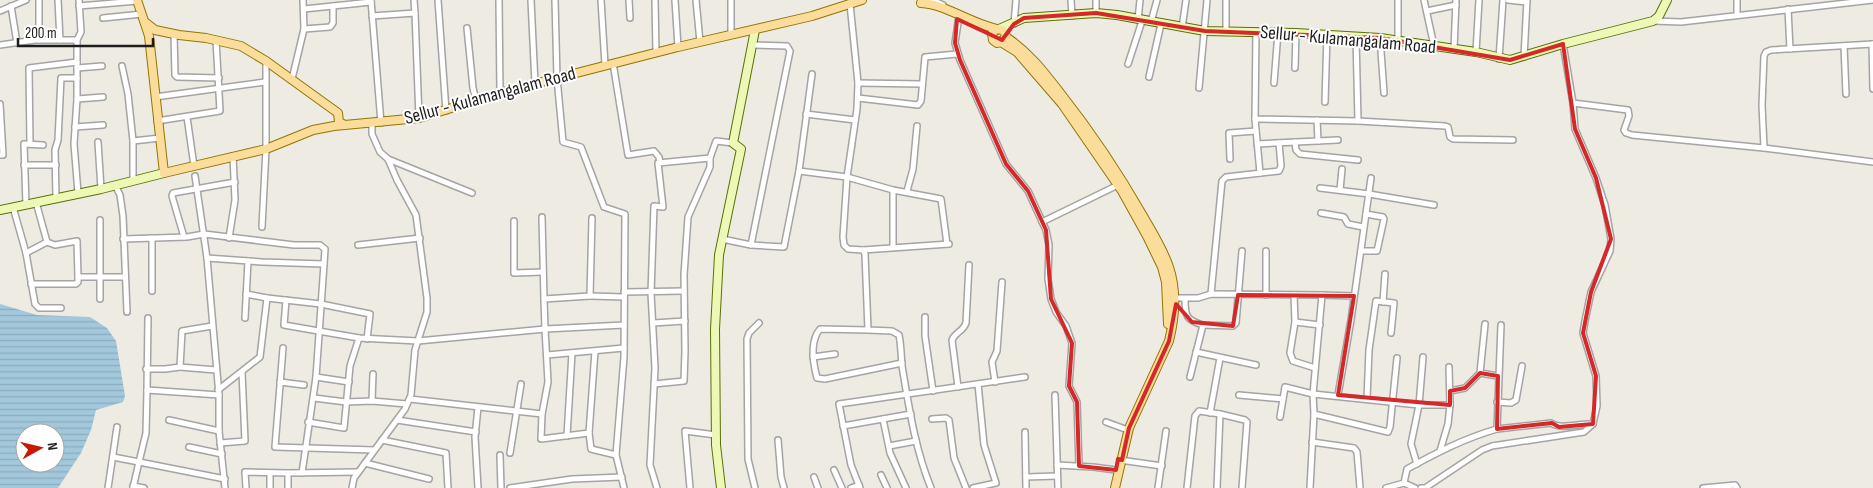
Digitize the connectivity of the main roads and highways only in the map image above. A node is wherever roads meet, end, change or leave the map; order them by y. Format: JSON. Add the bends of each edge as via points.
{"nodes":[{"id":1,"x":137,"y":0,"type":"edge"},
{"id":2,"x":862,"y":0,"type":"edge"},
{"id":3,"x":911,"y":0,"type":"edge"},
{"id":4,"x":1666,"y":0,"type":"edge"},
{"id":5,"x":958,"y":18,"type":"junction"},
{"id":6,"x":146,"y":23,"type":"junction"},
{"id":7,"x":755,"y":30,"type":"junction"},
{"id":8,"x":1000,"y":34,"type":"junction"},
{"id":9,"x":345,"y":125,"type":"junction"},
{"id":10,"x":164,"y":173,"type":"junction"},
{"id":11,"x":0,"y":210,"type":"edge"},
{"id":12,"x":1171,"y":298,"type":"junction"},
{"id":13,"x":1120,"y":460,"type":"junction"},
{"id":14,"x":721,"y":488,"type":"edge"},
{"id":15,"x":1111,"y":488,"type":"edge"},
{"id":16,"x":1115,"y":488,"type":"edge"}],
"edges":[{"from":1,"to":6,"type":"main road"},
{"from":2,"to":7,"type":"main road","name":"Sellur - Kulamangalam Road"},
{"from":3,"to":5,"type":"main road","via":[[930,3]]},
{"from":4,"to":8,"type":"main road","name":"Sellur - Kulamangalam Road","via":[[1653,21],[1510,60],[1380,38],[1256,31],[1226,33],[1096,13],[1029,18]]},
{"from":5,"to":8,"type":"main road"},
{"from":5,"to":8,"type":"main road"},
{"from":6,"to":9,"type":"main road","via":[[155,30],[241,46],[338,113],[339,122]]},
{"from":6,"to":10,"type":"main road"},
{"from":7,"to":9,"type":"main road","name":"Sellur - Kulamangalam Road","via":[[609,64],[420,118]]},
{"from":7,"to":14,"type":"main road","via":[[733,143],[741,149],[719,255],[716,435]]},
{"from":8,"to":12,"type":"main road","via":[[1062,104],[1118,185],[1162,267]]},
{"from":8,"to":12,"type":"main road","via":[[1028,54],[1042,70],[1086,126],[1124,184],[1169,265]]},
{"from":9,"to":10,"type":"main road","name":"Sellur - Kulamangalam Road","via":[[313,130],[266,149]]},
{"from":10,"to":11,"type":"main road","name":"Sellur - Kulamangalam Road"},
{"from":12,"to":13,"type":"main road","via":[[1166,334],[1125,428]]},
{"from":12,"to":13,"type":"main road","via":[[1174,316],[1169,341],[1129,428]]},
{"from":13,"to":15,"type":"main road"},
{"from":13,"to":16,"type":"main road"}]}
